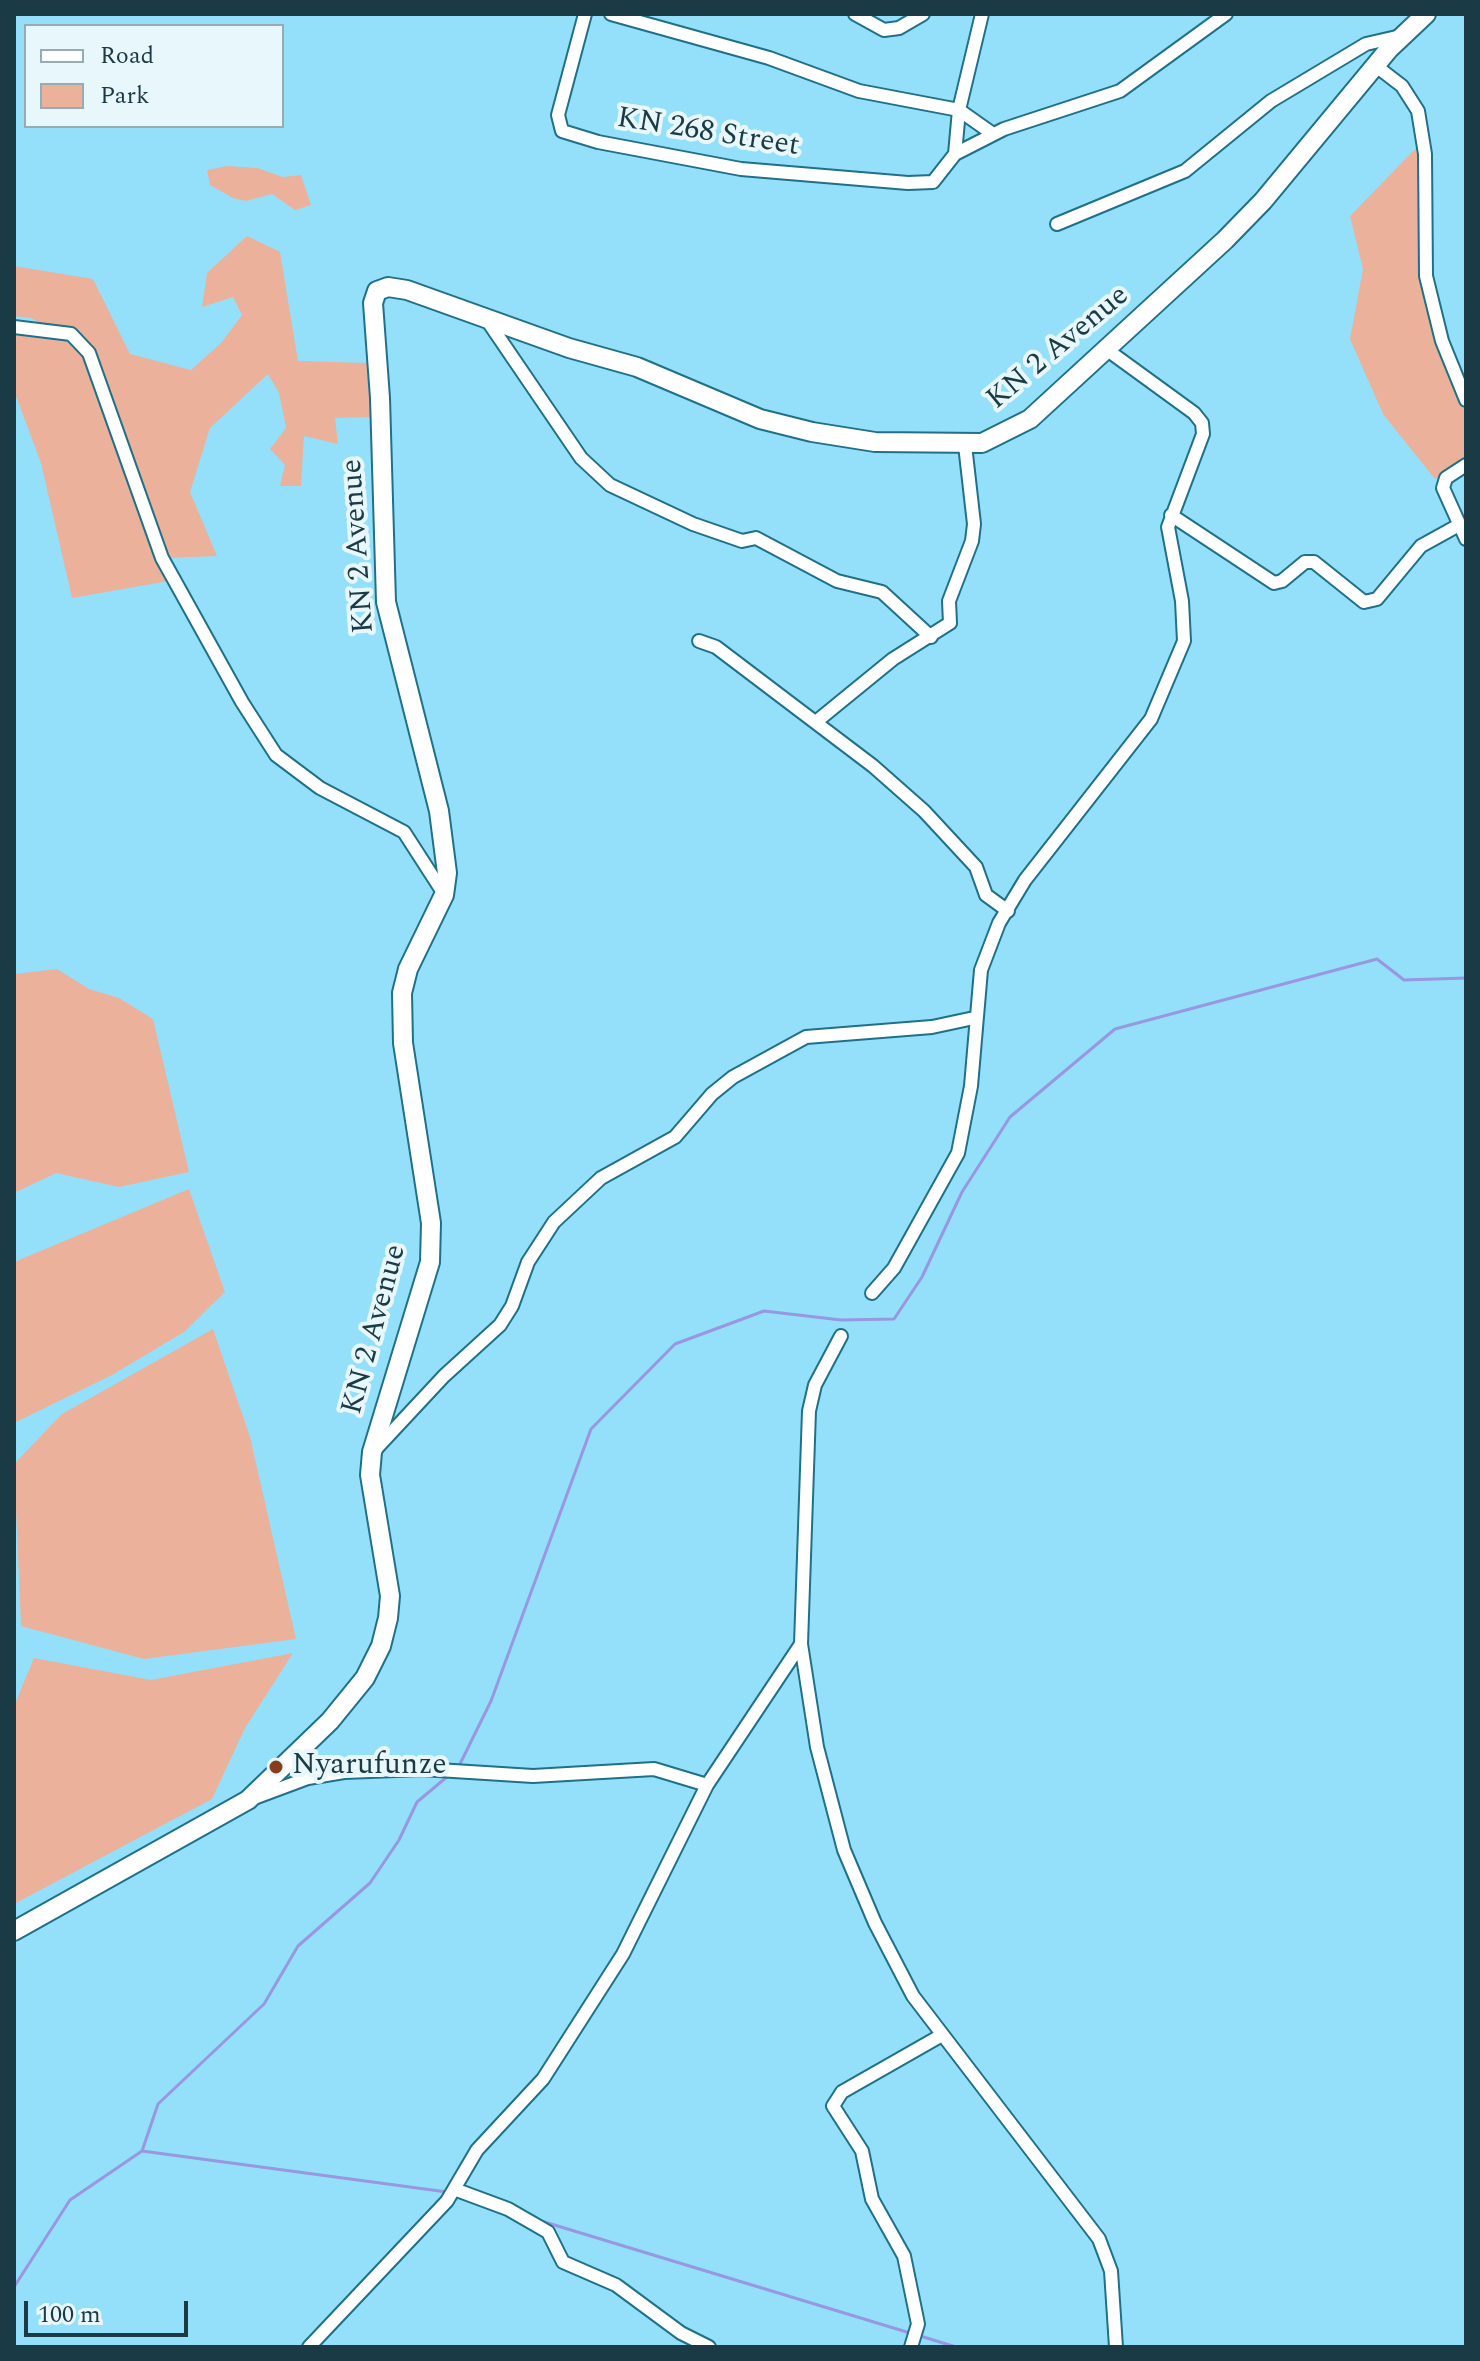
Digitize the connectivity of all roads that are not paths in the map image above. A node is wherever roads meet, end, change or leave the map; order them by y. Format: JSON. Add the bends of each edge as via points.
{"nodes":[{"id":1,"x":585,"y":14,"type":"edge"},
{"id":2,"x":611,"y":14,"type":"edge"},
{"id":3,"x":855,"y":14,"type":"edge"},
{"id":4,"x":923,"y":14,"type":"edge"},
{"id":5,"x":982,"y":14,"type":"edge"},
{"id":6,"x":1226,"y":14,"type":"edge"},
{"id":7,"x":1426,"y":14,"type":"edge"},
{"id":8,"x":1401,"y":36,"type":"junction"},
{"id":9,"x":1376,"y":66,"type":"junction"},
{"id":10,"x":959,"y":110,"type":"junction"},
{"id":11,"x":993,"y":134,"type":"junction"},
{"id":12,"x":955,"y":154,"type":"junction"},
{"id":13,"x":1057,"y":224,"type":"dead end"},
{"id":14,"x":487,"y":320,"type":"junction"},
{"id":15,"x":14,"y":327,"type":"edge"},
{"id":16,"x":1106,"y":349,"type":"junction"},
{"id":17,"x":1466,"y":400,"type":"edge"},
{"id":18,"x":965,"y":445,"type":"junction"},
{"id":19,"x":1466,"y":465,"type":"edge"},
{"id":20,"x":1171,"y":515,"type":"junction"},
{"id":21,"x":1459,"y":525,"type":"junction"},
{"id":22,"x":1466,"y":539,"type":"edge"},
{"id":23,"x":931,"y":637,"type":"junction"},
{"id":24,"x":699,"y":641,"type":"dead end"},
{"id":25,"x":817,"y":721,"type":"junction"},
{"id":26,"x":444,"y":895,"type":"junction"},
{"id":27,"x":1008,"y":911,"type":"junction"},
{"id":28,"x":974,"y":1018,"type":"junction"},
{"id":29,"x":872,"y":1293,"type":"dead end"},
{"id":30,"x":841,"y":1336,"type":"dead end"},
{"id":31,"x":372,"y":1452,"type":"junction"},
{"id":32,"x":801,"y":1644,"type":"junction"},
{"id":33,"x":707,"y":1785,"type":"junction"},
{"id":34,"x":248,"y":1800,"type":"junction"},
{"id":35,"x":14,"y":1931,"type":"edge"},
{"id":36,"x":942,"y":2035,"type":"junction"},
{"id":37,"x":454,"y":2189,"type":"junction"},
{"id":38,"x":334,"y":2321,"type":"junction"},
{"id":39,"x":309,"y":2347,"type":"edge"},
{"id":40,"x":320,"y":2347,"type":"edge"},
{"id":41,"x":709,"y":2347,"type":"edge"},
{"id":42,"x":911,"y":2347,"type":"edge"},
{"id":43,"x":1116,"y":2347,"type":"edge"}],
"edges":[{"from":1,"to":12,"type":"street","name":"KN 268 Street","via":[[558,115],[562,131],[741,169],[864,182],[933,182]]},
{"from":2,"to":10,"type":"street","via":[[769,58],[859,91]]},
{"from":3,"to":4,"type":"street","via":[[884,30]]},
{"from":5,"to":10,"type":"street"},
{"from":6,"to":11,"type":"street","via":[[1120,91]]},
{"from":7,"to":8,"type":"main road","name":"KN 2 Avenue"},
{"from":8,"to":9,"type":"main road","name":"KN 2 Avenue"},
{"from":8,"to":13,"type":"street","via":[[1366,44],[1271,101],[1185,171]]},
{"from":9,"to":16,"type":"main road","name":"KN 2 Avenue","via":[[1263,201]]},
{"from":9,"to":17,"type":"street","via":[[1402,86],[1418,111],[1425,154],[1426,276],[1442,341]]},
{"from":10,"to":11,"type":"street"},
{"from":10,"to":12,"type":"street"},
{"from":11,"to":12,"type":"street"},
{"from":14,"to":18,"type":"main road","name":"KN 2 Avenue","via":[[637,367],[773,423],[875,442]]},
{"from":14,"to":23,"type":"street","via":[[581,458],[610,485],[693,524],[742,541],[756,538],[837,581],[882,592]]},
{"from":14,"to":26,"type":"main road","name":"KN 2 Avenue","via":[[398,288],[377,291],[373,303],[386,602],[439,811],[447,857]]},
{"from":15,"to":26,"type":"street","via":[[71,334],[89,353],[162,558],[276,755],[320,788],[404,832]]},
{"from":16,"to":18,"type":"main road","name":"KN 2 Avenue","via":[[1030,419],[1007,433]]},
{"from":16,"to":20,"type":"street","via":[[1202,423],[1203,434]]},
{"from":18,"to":23,"type":"street","via":[[974,510],[972,541],[949,601],[950,623]]},
{"from":19,"to":21,"type":"street","via":[[1446,478],[1443,488]]},
{"from":20,"to":21,"type":"street","via":[[1274,583],[1305,562],[1314,562],[1364,602],[1377,599],[1421,546]]},
{"from":20,"to":27,"type":"street","via":[[1168,543],[1182,601],[1184,641],[1164,695],[1151,719],[1025,880]]},
{"from":21,"to":22,"type":"street"},
{"from":23,"to":25,"type":"street","via":[[893,659]]},
{"from":24,"to":25,"type":"street","via":[[716,647]]},
{"from":25,"to":27,"type":"street","via":[[924,811],[976,867],[986,895]]},
{"from":26,"to":31,"type":"main road","name":"KN 2 Avenue","via":[[402,993],[403,1043],[431,1223],[430,1262]]},
{"from":27,"to":28,"type":"street","via":[[981,970]]},
{"from":28,"to":29,"type":"street","via":[[971,1086],[958,1153],[894,1268]]},
{"from":28,"to":31,"type":"street","via":[[932,1027],[806,1037],[733,1077],[675,1137],[601,1178],[554,1222],[528,1262],[500,1325]]},
{"from":30,"to":32,"type":"street","via":[[815,1385],[809,1411]]},
{"from":31,"to":34,"type":"main road","name":"KN 2 Avenue","via":[[374,1511],[390,1596],[381,1646],[365,1678],[330,1721]]},
{"from":32,"to":33,"type":"street"},
{"from":32,"to":36,"type":"street","via":[[817,1747],[844,1850],[913,1996]]},
{"from":33,"to":34,"type":"street","via":[[654,1769],[533,1776],[391,1770],[308,1778]]},
{"from":33,"to":37,"type":"street","via":[[623,1954],[588,2011],[543,2079],[477,2150]]},
{"from":34,"to":35,"type":"main road","name":"KN 2 Avenue"},
{"from":36,"to":42,"type":"street","via":[[842,2092],[833,2106],[862,2151],[872,2199],[906,2264],[918,2324]]},
{"from":36,"to":43,"type":"street","via":[[1099,2239],[1111,2271]]},
{"from":37,"to":38,"type":"street"},
{"from":37,"to":41,"type":"street","via":[[508,2209],[548,2232],[563,2262],[616,2285]]},
{"from":38,"to":39,"type":"street"},
{"from":38,"to":40,"type":"street"}]}
